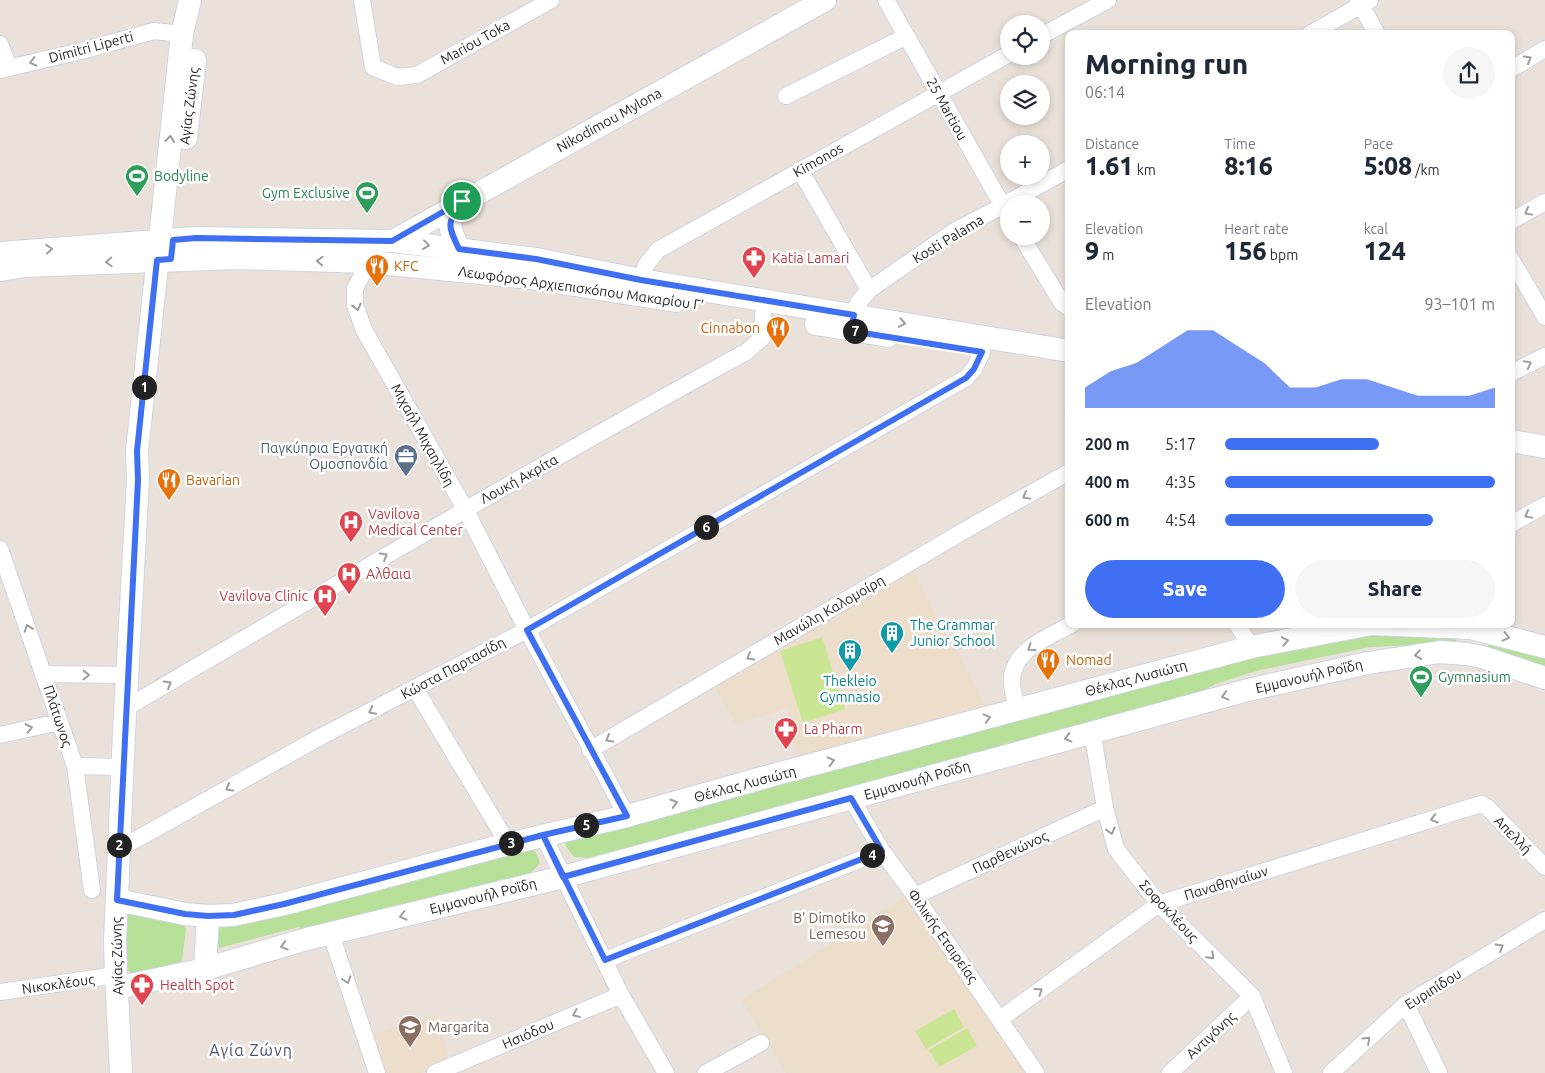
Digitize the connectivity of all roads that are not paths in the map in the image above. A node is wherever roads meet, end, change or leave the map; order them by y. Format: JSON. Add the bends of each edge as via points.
{"nodes":[{"id":1,"x":191,"y":0,"type":"edge"},
{"id":2,"x":362,"y":0,"type":"edge"},
{"id":3,"x":551,"y":0,"type":"edge"},
{"id":4,"x":825,"y":0,"type":"edge"},
{"id":5,"x":886,"y":0,"type":"edge"},
{"id":6,"x":1108,"y":0,"type":"edge"},
{"id":7,"x":1363,"y":2,"type":"edge"},
{"id":8,"x":1317,"y":30,"type":"edge"},
{"id":9,"x":1375,"y":30,"type":"edge"},
{"id":10,"x":1050,"y":31,"type":"edge"},
{"id":11,"x":182,"y":34,"type":"junction"},
{"id":12,"x":907,"y":36,"type":"junction"},
{"id":13,"x":0,"y":44,"type":"edge"},
{"id":14,"x":1545,"y":50,"type":"edge"},
{"id":15,"x":1000,"y":59,"type":"edge"},
{"id":16,"x":1515,"y":67,"type":"edge"},
{"id":17,"x":5,"y":69,"type":"edge"},
{"id":18,"x":938,"y":93,"type":"junction"},
{"id":19,"x":786,"y":96,"type":"dead end"},
{"id":20,"x":800,"y":170,"type":"junction"},
{"id":21,"x":1065,"y":171,"type":"edge"},
{"id":22,"x":1029,"y":195,"type":"edge"},
{"id":23,"x":462,"y":201,"type":"junction"},
{"id":24,"x":1000,"y":202,"type":"edge"},
{"id":25,"x":1545,"y":202,"type":"edge"},
{"id":26,"x":1000,"y":213,"type":"edge"},
{"id":27,"x":1515,"y":219,"type":"edge"},
{"id":28,"x":392,"y":241,"type":"junction"},
{"id":29,"x":1027,"y":245,"type":"edge"},
{"id":30,"x":459,"y":249,"type":"junction"},
{"id":31,"x":165,"y":250,"type":"junction"},
{"id":32,"x":0,"y":253,"type":"edge"},
{"id":33,"x":368,"y":262,"type":"junction"},
{"id":34,"x":1515,"y":266,"type":"edge"},
{"id":35,"x":0,"y":270,"type":"edge"},
{"id":36,"x":641,"y":280,"type":"junction"},
{"id":37,"x":869,"y":290,"type":"junction"},
{"id":38,"x":1065,"y":305,"type":"edge"},
{"id":39,"x":763,"y":315,"type":"junction"},
{"id":40,"x":1545,"y":317,"type":"edge"},
{"id":41,"x":853,"y":323,"type":"junction"},
{"id":42,"x":1065,"y":350,"type":"edge"},
{"id":43,"x":982,"y":352,"type":"junction"},
{"id":44,"x":1545,"y":356,"type":"edge"},
{"id":45,"x":1065,"y":365,"type":"edge"},
{"id":46,"x":1515,"y":371,"type":"edge"},
{"id":47,"x":1515,"y":432,"type":"edge"},
{"id":48,"x":1545,"y":436,"type":"edge"},
{"id":49,"x":1515,"y":442,"type":"edge"},
{"id":50,"x":1545,"y":447,"type":"edge"},
{"id":51,"x":1065,"y":474,"type":"edge"},
{"id":52,"x":1545,"y":505,"type":"edge"},
{"id":53,"x":465,"y":509,"type":"junction"},
{"id":54,"x":1515,"y":522,"type":"edge"},
{"id":55,"x":0,"y":549,"type":"edge"},
{"id":56,"x":1065,"y":628,"type":"edge"},
{"id":57,"x":1239,"y":628,"type":"edge"},
{"id":58,"x":1349,"y":628,"type":"edge"},
{"id":59,"x":1471,"y":628,"type":"joint"},
{"id":60,"x":527,"y":630,"type":"junction"},
{"id":61,"x":1251,"y":647,"type":"junction"},
{"id":62,"x":1545,"y":647,"type":"edge"},
{"id":63,"x":1467,"y":654,"type":"junction"},
{"id":64,"x":44,"y":674,"type":"junction"},
{"id":65,"x":128,"y":675,"type":"junction"},
{"id":66,"x":1545,"y":678,"type":"edge"},
{"id":67,"x":416,"y":688,"type":"junction"},
{"id":68,"x":126,"y":708,"type":"junction"},
{"id":69,"x":1018,"y":710,"type":"junction"},
{"id":70,"x":59,"y":722,"type":"junction"},
{"id":71,"x":1092,"y":731,"type":"junction"},
{"id":72,"x":0,"y":734,"type":"edge"},
{"id":73,"x":590,"y":750,"type":"junction"},
{"id":74,"x":75,"y":766,"type":"junction"},
{"id":75,"x":123,"y":767,"type":"junction"},
{"id":76,"x":851,"y":798,"type":"junction"},
{"id":77,"x":1480,"y":804,"type":"joint"},
{"id":78,"x":1106,"y":808,"type":"junction"},
{"id":79,"x":627,"y":816,"type":"junction"},
{"id":80,"x":543,"y":835,"type":"junction"},
{"id":81,"x":508,"y":844,"type":"junction"},
{"id":82,"x":119,"y":849,"type":"junction"},
{"id":83,"x":882,"y":851,"type":"junction"},
{"id":84,"x":1545,"y":867,"type":"edge"},
{"id":85,"x":563,"y":877,"type":"junction"},
{"id":86,"x":92,"y":890,"type":"dead end"},
{"id":87,"x":915,"y":896,"type":"junction"},
{"id":88,"x":117,"y":900,"type":"junction"},
{"id":89,"x":1159,"y":904,"type":"junction"},
{"id":90,"x":208,"y":916,"type":"junction"},
{"id":91,"x":1545,"y":920,"type":"edge"},
{"id":92,"x":331,"y":934,"type":"junction"},
{"id":93,"x":605,"y":960,"type":"junction"},
{"id":94,"x":205,"y":969,"type":"junction"},
{"id":95,"x":116,"y":982,"type":"junction"},
{"id":96,"x":0,"y":992,"type":"edge"},
{"id":97,"x":621,"y":995,"type":"junction"},
{"id":98,"x":1252,"y":996,"type":"junction"},
{"id":99,"x":1406,"y":1004,"type":"junction"},
{"id":100,"x":1000,"y":1019,"type":"junction"},
{"id":101,"x":761,"y":1043,"type":"dead end"},
{"id":102,"x":121,"y":1073,"type":"edge"},
{"id":103,"x":377,"y":1073,"type":"edge"},
{"id":104,"x":435,"y":1073,"type":"edge"},
{"id":105,"x":666,"y":1073,"type":"edge"},
{"id":106,"x":706,"y":1073,"type":"edge"},
{"id":107,"x":1036,"y":1073,"type":"edge"},
{"id":108,"x":1170,"y":1073,"type":"edge"},
{"id":109,"x":1284,"y":1073,"type":"edge"},
{"id":110,"x":1332,"y":1073,"type":"edge"},
{"id":111,"x":1439,"y":1073,"type":"edge"}],
"edges":[{"from":1,"to":11,"type":"main road","name":"Αγίας Ζώνης"},
{"from":1,"to":31,"type":"main road","name":"Αγίας Ζώνης","via":[[198,31]]},
{"from":2,"to":3,"type":"street","name":"Mariou Toka","via":[[372,67],[397,77],[417,75]]},
{"from":4,"to":23,"type":"main road","name":"Nikodimou Mylona"},
{"from":5,"to":12,"type":"street","name":"25 Martiou"},
{"from":6,"to":10,"type":"street"},
{"from":7,"to":8,"type":"street"},
{"from":7,"to":9,"type":"street"},
{"from":11,"to":17,"type":"street","name":"Dimitri Liperti","one_way":true,"via":[[154,31]]},
{"from":31,"to":11,"type":"main road","name":"Αγίας Ζώνης","one_way":true},
{"from":12,"to":18,"type":"street","name":"25 Martiou"},
{"from":12,"to":19,"type":"street"},
{"from":13,"to":17,"type":"street"},
{"from":16,"to":14,"type":"street","one_way":true},
{"from":15,"to":18,"type":"street","name":"Kimonos"},
{"from":18,"to":20,"type":"street","name":"Kimonos"},
{"from":18,"to":24,"type":"street","name":"25 Martiou"},
{"from":20,"to":36,"type":"street","name":"Kimonos","via":[[658,250],[646,265]]},
{"from":20,"to":37,"type":"street"},
{"from":21,"to":22,"type":"street","name":"Kosti Palama"},
{"from":23,"to":28,"type":"main road","name":"Nikodimou Mylona"},
{"from":23,"to":30,"type":"main road","via":[[450,223]]},
{"from":25,"to":27,"type":"street","one_way":true},
{"from":26,"to":37,"type":"street","name":"Kosti Palama","via":[[956,230]]},
{"from":28,"to":30,"type":"main road","name":"Λεωφόρος Αρχιεπισκόπου Μακαρίου Γ’","one_way":true},
{"from":28,"to":31,"type":"main road","name":"Λεωφόρος Αρχιεπισκόπου Μακαρίου Γ’","via":[[196,238]]},
{"from":29,"to":38,"type":"street"},
{"from":30,"to":36,"type":"main road","name":"Λεωφόρος Αρχιεπισκόπου Μακαρίου Γ’","via":[[536,259]]},
{"from":32,"to":31,"type":"main road","name":"Λεωφόρος Αρχιεπισκόπου Μακαρίου Γ’","one_way":true},
{"from":33,"to":31,"type":"main road","name":"Λεωφόρος Αρχιεπισκόπου Μακαρίου Γ’","one_way":true,"via":[[237,258]]},
{"from":31,"to":35,"type":"main road","name":"Λεωφόρος Αρχιεπισκόπου Μακαρίου Γ’","one_way":true},
{"from":31,"to":65,"type":"main road","name":"Αγίας Ζώνης","via":[[137,451]]},
{"from":33,"to":39,"type":"main road","name":"Λεωφόρος Αρχιεπισκόπου Μακαρίου Γ’","via":[[530,278]]},
{"from":33,"to":53,"type":"street","name":"Μιχαήλ Μιχαηλίδη","one_way":true,"via":[[355,288],[355,305],[364,330]]},
{"from":34,"to":40,"type":"street"},
{"from":36,"to":41,"type":"main road","name":"Λεωφόρος Αρχιεπισκόπου Μακαρίου Γ’"},
{"from":37,"to":41,"type":"street","name":"Kosti Palama","via":[[858,303]]},
{"from":39,"to":41,"type":"main road","name":"Λεωφόρος Αρχιεπισκόπου Μακαρίου Γ’"},
{"from":39,"to":53,"type":"street","name":"Λουκή Ακρίτα","via":[[762,338],[746,352]]},
{"from":41,"to":42,"type":"main road","name":"Λεωφόρος Αρχιεπισκόπου Μακαρίου Γ’","one_way":true},
{"from":41,"to":43,"type":"main road","name":"Λεωφόρος Αρχιεπισκόπου Μακαρίου Γ’"},
{"from":43,"to":45,"type":"main road","name":"Λεωφόρος Αρχιεπισκόπου Μακαρίου Γ’"},
{"from":43,"to":60,"type":"street","name":"Κώστα Παρτασίδη","via":[[966,378]]},
{"from":46,"to":44,"type":"street","one_way":true},
{"from":47,"to":48,"type":"main road"},
{"from":49,"to":50,"type":"main road"},
{"from":51,"to":73,"type":"street","name":"Μανώλη Καλομοίρη","one_way":true},
{"from":52,"to":54,"type":"street","one_way":true},
{"from":53,"to":60,"type":"street","name":"Μιχαήλ Μιχαηλίδη"},
{"from":68,"to":53,"type":"street","name":"Λουκή Ακρίτα","one_way":true},
{"from":64,"to":55,"type":"street","name":"Πλάτωνος","one_way":true},
{"from":56,"to":69,"type":"street","one_way":true,"via":[[1027,650],[1013,667],[1012,683]]},
{"from":57,"to":61,"type":"street"},
{"from":61,"to":58,"type":"main road","name":"Θέκλας Λυσιώτη","one_way":true},
{"from":59,"to":62,"type":"main road","name":"Θέκλας Λυσιώτη","one_way":true},
{"from":59,"to":63,"type":"main road"},
{"from":60,"to":67,"type":"street","name":"Κώστα Παρτασίδη"},
{"from":60,"to":73,"type":"street","name":"Μιχαήλ Μιχαηλίδη"},
{"from":61,"to":69,"type":"main road","name":"Θέκλας Λυσιώτη"},
{"from":63,"to":66,"type":"main road","name":"Εμμανουήλ Ροΐδη"},
{"from":63,"to":71,"type":"main road","name":"Εμμανουήλ Ροΐδη","one_way":true,"via":[[1440,652],[1368,663]]},
{"from":64,"to":65,"type":"street","one_way":true},
{"from":64,"to":70,"type":"street","name":"Πλάτωνος"},
{"from":65,"to":68,"type":"main road","name":"Αγίας Ζώνης"},
{"from":67,"to":81,"type":"street"},
{"from":67,"to":82,"type":"street","name":"Κώστα Παρτασίδη","one_way":true,"via":[[322,736]]},
{"from":68,"to":75,"type":"main road","name":"Αγίας Ζώνης"},
{"from":79,"to":69,"type":"main road","name":"Θέκλας Λυσιώτη","one_way":true},
{"from":72,"to":70,"type":"street","one_way":true},
{"from":70,"to":74,"type":"street","name":"Πλάτωνος"},
{"from":71,"to":76,"type":"main road","name":"Εμμανουήλ Ροΐδη","one_way":true},
{"from":71,"to":78,"type":"street","name":"Σοφοκλέους"},
{"from":73,"to":79,"type":"street","name":"Μιχαήλ Μιχαηλίδη"},
{"from":74,"to":75,"type":"street"},
{"from":74,"to":86,"type":"street","name":"Πλάτωνος"},
{"from":75,"to":82,"type":"main road","name":"Αγίας Ζώνης"},
{"from":76,"to":83,"type":"street","name":"Φιλικής Εταιρείας"},
{"from":76,"to":85,"type":"main road","name":"Εμμανουήλ Ροΐδη"},
{"from":77,"to":84,"type":"street","name":"Απελλή","via":[[1487,807]]},
{"from":77,"to":89,"type":"street","name":"Παναθηναίων","one_way":true},
{"from":78,"to":87,"type":"street","name":"Παρθενώνος"},
{"from":78,"to":89,"type":"street","name":"Σοφοκλέους","one_way":true,"via":[[1116,849]]},
{"from":79,"to":80,"type":"main road","name":"Θέκλας Λυσιώτη"},
{"from":80,"to":81,"type":"main road","name":"Θέκλας Λυσιώτη"},
{"from":80,"to":85,"type":"street"},
{"from":81,"to":90,"type":"main road","name":"Θέκλας Λυσιώτη","via":[[284,904],[234,915]]},
{"from":82,"to":88,"type":"main road","name":"Αγίας Ζώνης"},
{"from":83,"to":87,"type":"street","name":"Φιλικής Εταιρείας"},
{"from":83,"to":93,"type":"street"},
{"from":85,"to":92,"type":"main road","name":"Εμμανουήλ Ροΐδη","one_way":true},
{"from":85,"to":93,"type":"street"},
{"from":87,"to":100,"type":"street","name":"Φιλικής Εταιρείας"},
{"from":88,"to":90,"type":"main road","name":"Θέκλας Λυσιώτη"},
{"from":88,"to":95,"type":"main road","name":"Αγίας Ζώνης"},
{"from":89,"to":98,"type":"street","name":"Σοφοκλέους","one_way":true},
{"from":100,"to":89,"type":"street","name":"Παναθηναίων","one_way":true},
{"from":90,"to":94,"type":"main road"},
{"from":99,"to":91,"type":"street","name":"Ευριπίδου","one_way":true},
{"from":92,"to":94,"type":"main road","name":"Εμμανουήλ Ροΐδη","one_way":true},
{"from":92,"to":103,"type":"street","one_way":true},
{"from":93,"to":97,"type":"street"},
{"from":94,"to":95,"type":"main road","name":"Εμμανουήλ Ροΐδη"},
{"from":95,"to":96,"type":"street","name":"Νικοκλέους"},
{"from":95,"to":102,"type":"main road","name":"Αγίας Ζώνης"},
{"from":97,"to":104,"type":"street","name":"Ησιόδου","one_way":true},
{"from":97,"to":105,"type":"street"},
{"from":98,"to":108,"type":"street","name":"Αντιγόνης"},
{"from":98,"to":109,"type":"street","name":"Σοφοκλέους"},
{"from":110,"to":99,"type":"street","name":"Ευριπίδου","one_way":true},
{"from":99,"to":111,"type":"street"},
{"from":100,"to":107,"type":"street","name":"Φιλικής Εταιρείας"},
{"from":101,"to":106,"type":"street"}]}
